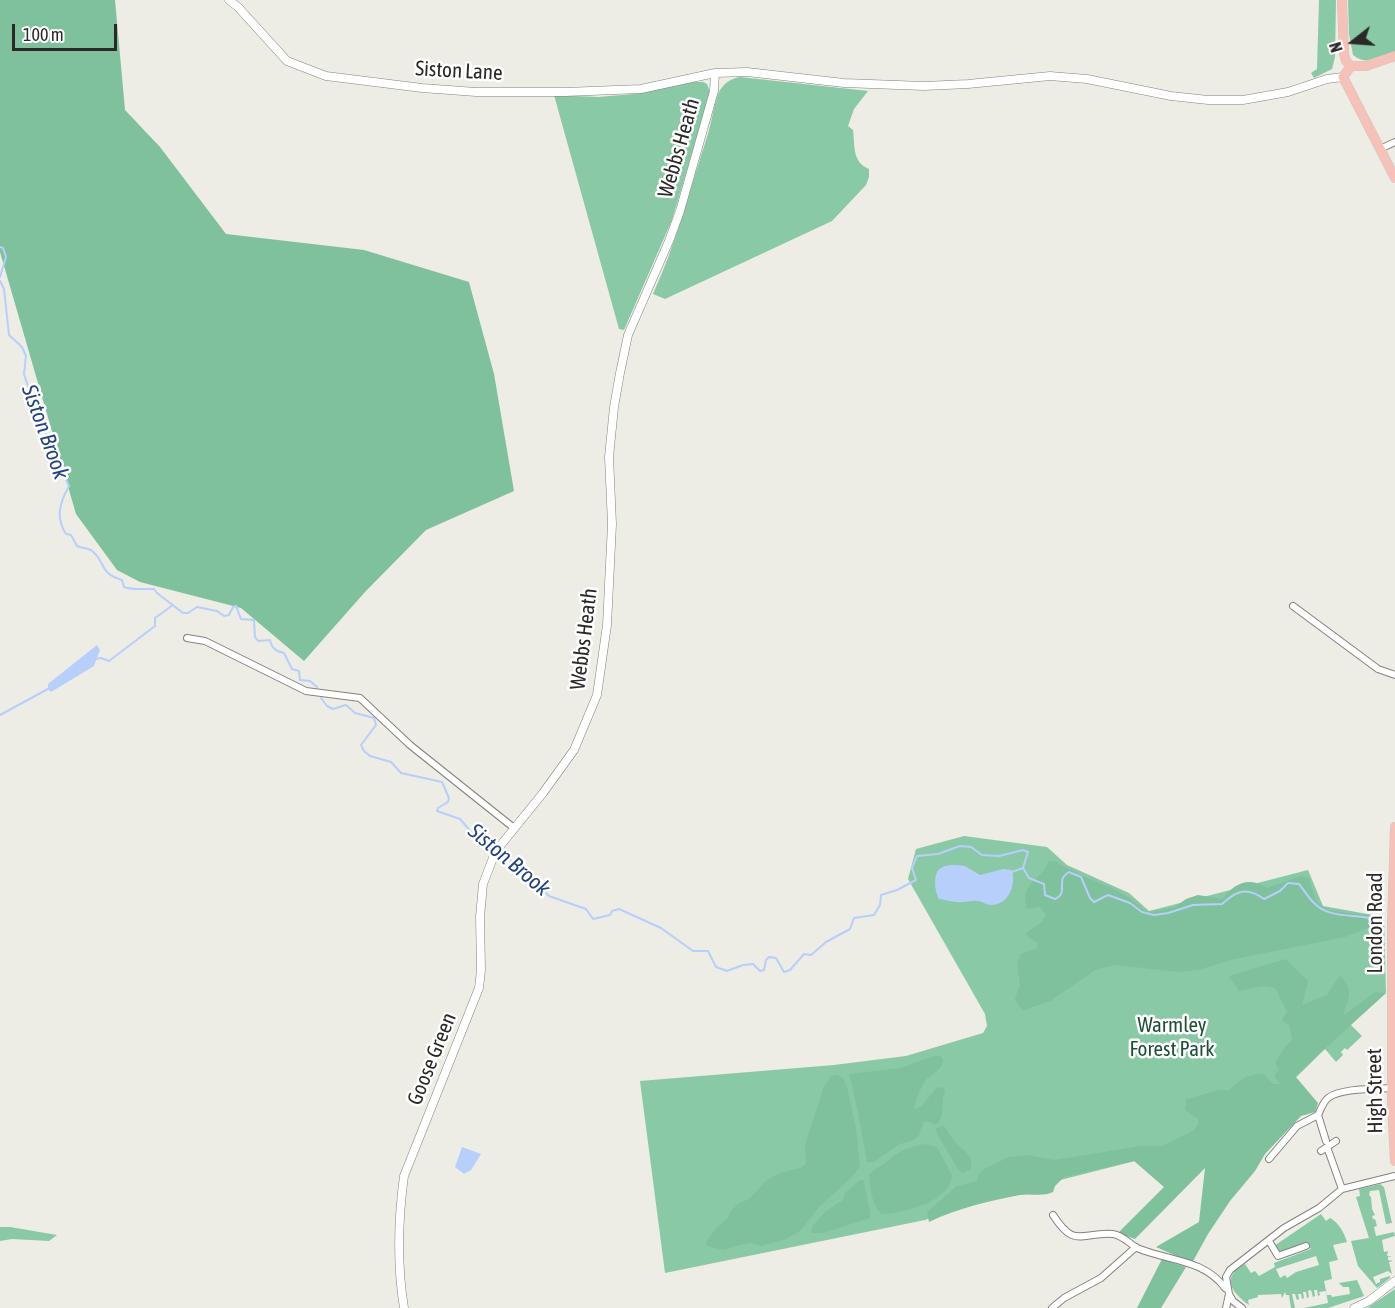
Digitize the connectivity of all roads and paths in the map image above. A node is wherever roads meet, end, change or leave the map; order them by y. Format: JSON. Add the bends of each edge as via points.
{"nodes":[{"id":1,"x":229,"y":0,"type":"edge"},
{"id":2,"x":1342,"y":0,"type":"edge"},
{"id":3,"x":1395,"y":56,"type":"edge"},
{"id":4,"x":1351,"y":66,"type":"junction"},
{"id":5,"x":716,"y":73,"type":"junction"},
{"id":6,"x":1343,"y":77,"type":"junction"},
{"id":7,"x":1395,"y":141,"type":"edge"},
{"id":8,"x":1380,"y":149,"type":"junction"},
{"id":9,"x":1395,"y":178,"type":"edge"},
{"id":10,"x":1293,"y":606,"type":"dead end"},
{"id":11,"x":187,"y":638,"type":"dead end"},
{"id":12,"x":1395,"y":675,"type":"edge"},
{"id":13,"x":1395,"y":827,"type":"edge"},
{"id":14,"x":514,"y":828,"type":"junction"},
{"id":15,"x":1392,"y":1020,"type":"joint"},
{"id":16,"x":1393,"y":1038,"type":"edge"},
{"id":17,"x":1392,"y":1088,"type":"junction"},
{"id":18,"x":1393,"y":1104,"type":"edge"},
{"id":19,"x":1318,"y":1115,"type":"junction"},
{"id":20,"x":1336,"y":1141,"type":"dead end"},
{"id":21,"x":1325,"y":1146,"type":"junction"},
{"id":22,"x":1269,"y":1159,"type":"dead end"},
{"id":23,"x":1395,"y":1161,"type":"edge"},
{"id":24,"x":1395,"y":1176,"type":"edge"},
{"id":25,"x":1342,"y":1189,"type":"junction"},
{"id":26,"x":1053,"y":1215,"type":"dead end"},
{"id":27,"x":1269,"y":1241,"type":"junction"},
{"id":28,"x":1134,"y":1246,"type":"junction"},
{"id":29,"x":1306,"y":1246,"type":"dead end"},
{"id":30,"x":1220,"y":1271,"type":"junction"},
{"id":31,"x":1395,"y":1281,"type":"edge"},
{"id":32,"x":1228,"y":1292,"type":"junction"},
{"id":33,"x":404,"y":1308,"type":"edge"},
{"id":34,"x":1052,"y":1308,"type":"edge"},
{"id":35,"x":1226,"y":1308,"type":"edge"},
{"id":36,"x":1242,"y":1308,"type":"edge"},
{"id":37,"x":1357,"y":1308,"type":"edge"}],
"edges":[{"from":1,"to":5,"type":"street","name":"Siston Lane","via":[[287,61],[326,76],[476,92],[566,92],[641,89]]},
{"from":2,"to":4,"type":"main road","via":[[1344,54]]},
{"from":3,"to":4,"type":"main road","via":[[1366,66]]},
{"from":4,"to":6,"type":"main road"},
{"from":5,"to":6,"type":"street","name":"Webbs Heath","via":[[924,86],[1050,76],[1208,100],[1244,100]]},
{"from":5,"to":14,"type":"street","name":"Webbs Heath","via":[[680,211],[628,335],[620,373],[609,457],[612,524],[608,615],[597,695],[574,750]]},
{"from":6,"to":8,"type":"main road"},
{"from":7,"to":8,"type":"street"},
{"from":8,"to":9,"type":"main road"},
{"from":10,"to":12,"type":"street","via":[[1378,669]]},
{"from":11,"to":14,"type":"street","via":[[205,641],[306,692],[360,698],[411,745]]},
{"from":13,"to":15,"type":"main road","name":"London Road"},
{"from":14,"to":33,"type":"street","name":"Goose Green","via":[[493,858],[483,884],[479,988],[404,1176],[399,1254]]},
{"from":15,"to":16,"type":"main road","name":"High Street"},
{"from":16,"to":17,"type":"main road","name":"High Street"},
{"from":17,"to":18,"type":"main road","name":"High Street"},
{"from":17,"to":19,"type":"street","via":[[1339,1093],[1329,1097]]},
{"from":18,"to":23,"type":"main road","name":"High Street"},
{"from":19,"to":21,"type":"street"},
{"from":19,"to":22,"type":"street","via":[[1297,1126]]},
{"from":20,"to":21,"type":"street"},
{"from":21,"to":25,"type":"street"},
{"from":24,"to":25,"type":"street"},
{"from":25,"to":27,"type":"street"},
{"from":26,"to":28,"type":"street","via":[[1061,1228],[1074,1237],[1115,1234]]},
{"from":27,"to":29,"type":"street","via":[[1278,1256]]},
{"from":27,"to":30,"type":"street"},
{"from":28,"to":30,"type":"street","via":[[1192,1266]]},
{"from":28,"to":34,"type":"street","via":[[1101,1278]]},
{"from":30,"to":32,"type":"street"},
{"from":30,"to":32,"type":"street","via":[[1226,1277]]},
{"from":31,"to":37,"type":"street"},
{"from":32,"to":35,"type":"street"},
{"from":32,"to":36,"type":"street"}]}
